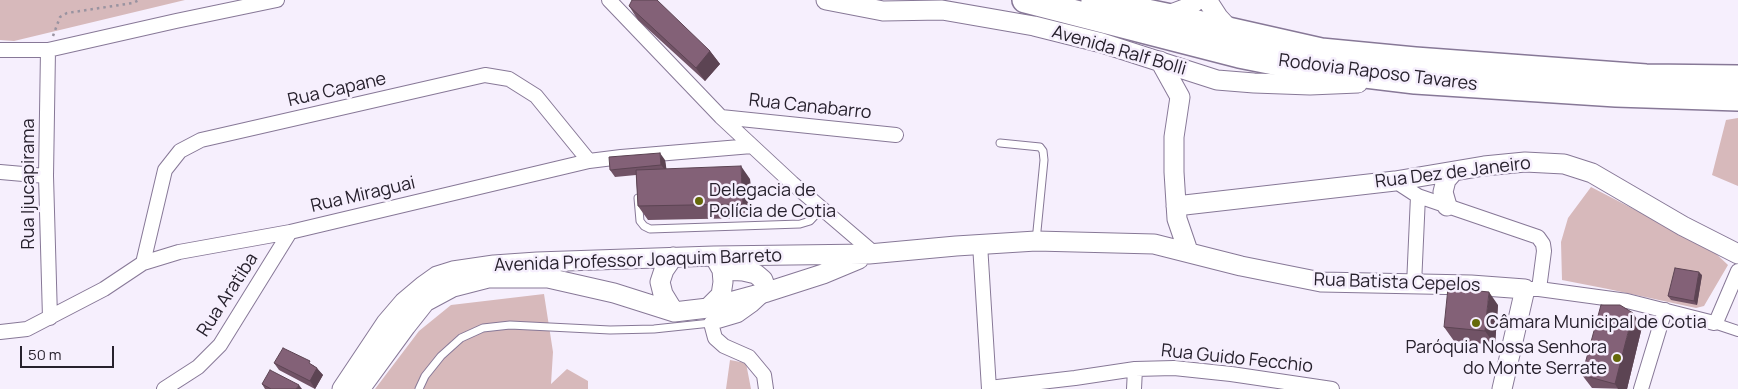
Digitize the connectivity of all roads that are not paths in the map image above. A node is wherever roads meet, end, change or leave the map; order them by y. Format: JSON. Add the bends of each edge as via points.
{"nodes":[{"id":1,"x":277,"y":0,"type":"edge"},
{"id":2,"x":609,"y":0,"type":"edge"},
{"id":3,"x":826,"y":0,"type":"edge"},
{"id":4,"x":1025,"y":0,"type":"edge"},
{"id":5,"x":1088,"y":0,"type":"edge"},
{"id":6,"x":1198,"y":0,"type":"edge"},
{"id":7,"x":1209,"y":0,"type":"edge"},
{"id":8,"x":1166,"y":16,"type":"junction"},
{"id":9,"x":1230,"y":30,"type":"junction"},
{"id":10,"x":0,"y":50,"type":"edge"},
{"id":11,"x":48,"y":50,"type":"junction"},
{"id":12,"x":1160,"y":61,"type":"junction"},
{"id":13,"x":1205,"y":76,"type":"junction"},
{"id":14,"x":1738,"y":78,"type":"edge"},
{"id":15,"x":1415,"y":81,"type":"junction"},
{"id":16,"x":1180,"y":97,"type":"junction"},
{"id":17,"x":1738,"y":98,"type":"edge"},
{"id":18,"x":721,"y":118,"type":"junction"},
{"id":19,"x":896,"y":135,"type":"dead end"},
{"id":20,"x":1000,"y":143,"type":"dead end"},
{"id":21,"x":752,"y":146,"type":"junction"},
{"id":22,"x":589,"y":161,"type":"junction"},
{"id":23,"x":0,"y":172,"type":"edge"},
{"id":24,"x":1453,"y":172,"type":"junction"},
{"id":25,"x":46,"y":176,"type":"junction"},
{"id":26,"x":1395,"y":181,"type":"junction"},
{"id":27,"x":638,"y":193,"type":"edge"},
{"id":28,"x":1418,"y":196,"type":"junction"},
{"id":29,"x":1447,"y":206,"type":"junction"},
{"id":30,"x":822,"y":208,"type":"junction"},
{"id":31,"x":1177,"y":212,"type":"junction"},
{"id":32,"x":290,"y":232,"type":"junction"},
{"id":33,"x":1036,"y":241,"type":"junction"},
{"id":34,"x":980,"y":244,"type":"junction"},
{"id":35,"x":1154,"y":244,"type":"junction"},
{"id":36,"x":1188,"y":251,"type":"junction"},
{"id":37,"x":872,"y":254,"type":"junction"},
{"id":38,"x":1738,"y":254,"type":"edge"},
{"id":39,"x":673,"y":257,"type":"junction"},
{"id":40,"x":143,"y":263,"type":"junction"},
{"id":41,"x":718,"y":263,"type":"junction"},
{"id":42,"x":1738,"y":271,"type":"edge"},
{"id":43,"x":1414,"y":285,"type":"junction"},
{"id":44,"x":1532,"y":289,"type":"junction"},
{"id":45,"x":767,"y":292,"type":"junction"},
{"id":46,"x":1665,"y":310,"type":"junction"},
{"id":47,"x":674,"y":312,"type":"junction"},
{"id":48,"x":709,"y":316,"type":"junction"},
{"id":49,"x":50,"y":318,"type":"junction"},
{"id":50,"x":1714,"y":322,"type":"junction"},
{"id":51,"x":1738,"y":331,"type":"edge"},
{"id":52,"x":0,"y":332,"type":"edge"},
{"id":53,"x":1135,"y":369,"type":"junction"},
{"id":54,"x":989,"y":388,"type":"edge"},
{"id":55,"x":164,"y":389,"type":"edge"},
{"id":56,"x":342,"y":389,"type":"edge"},
{"id":57,"x":360,"y":389,"type":"edge"},
{"id":58,"x":419,"y":389,"type":"edge"},
{"id":59,"x":766,"y":389,"type":"edge"},
{"id":60,"x":1134,"y":389,"type":"edge"},
{"id":61,"x":1332,"y":389,"type":"edge"},
{"id":62,"x":1502,"y":389,"type":"edge"},
{"id":63,"x":1641,"y":389,"type":"edge"}],
"edges":[{"from":1,"to":11,"type":"street"},
{"from":2,"to":18,"type":"street"},
{"from":3,"to":12,"type":"main road","name":"Avenida Ralf Bolli","via":[[883,11],[942,10],[1034,26]]},
{"from":4,"to":15,"type":"highway","name":"Rodovia Raposo Tavares","via":[[1239,55],[1299,67]]},
{"from":5,"to":8,"type":"highway","name":"Rodovia Raposo Tavares"},
{"from":6,"to":8,"type":"main road"},
{"from":7,"to":9,"type":"main road"},
{"from":8,"to":9,"type":"highway","name":"Rodovia Raposo Tavares"},
{"from":9,"to":14,"type":"highway","name":"Rodovia Raposo Tavares","via":[[1321,51],[1646,77]]},
{"from":10,"to":11,"type":"street"},
{"from":11,"to":25,"type":"street","name":"Rua Ijucapirama"},
{"from":12,"to":13,"type":"main road","name":"Avenida Ralf Bolli"},
{"from":12,"to":16,"type":"main road"},
{"from":13,"to":15,"type":"main road","name":"Avenida Ralf Bolli","via":[[1217,80],[1310,85]]},
{"from":13,"to":16,"type":"main road"},
{"from":15,"to":17,"type":"highway","name":"Rodovia Raposo Tavares"},
{"from":16,"to":31,"type":"main road","via":[[1174,137]]},
{"from":18,"to":19,"type":"street","name":"Rua Canabarro"},
{"from":18,"to":21,"type":"street"},
{"from":20,"to":33,"type":"lane","via":[[1040,147],[1043,151]]},
{"from":21,"to":22,"type":"street","name":"Rua Miraguai"},
{"from":21,"to":30,"type":"street"},
{"from":22,"to":32,"type":"street","name":"Rua Miraguai"},
{"from":22,"to":40,"type":"street","name":"Rua Capane","via":[[536,96],[509,79],[485,75],[200,140],[180,151],[165,170]]},
{"from":23,"to":25,"type":"street"},
{"from":24,"to":26,"type":"main road","name":"Rua Dez de Janeiro"},
{"from":24,"to":29,"type":"main road","via":[[1446,180],[1443,192]]},
{"from":24,"to":38,"type":"main road","name":"Rua Dez de Janeiro","via":[[1525,162],[1564,164],[1592,174]]},
{"from":25,"to":49,"type":"street","name":"Rua Ijucapirama"},
{"from":26,"to":28,"type":"street"},
{"from":26,"to":31,"type":"main road","name":"Rua Dez de Janeiro"},
{"from":27,"to":30,"type":"lane","via":[[640,221],[650,229],[800,224],[810,221]]},
{"from":28,"to":29,"type":"street"},
{"from":28,"to":43,"type":"street"},
{"from":29,"to":44,"type":"street","via":[[1538,237],[1544,251]]},
{"from":30,"to":37,"type":"street"},
{"from":31,"to":35,"type":"main road"},
{"from":31,"to":36,"type":"main road"},
{"from":32,"to":40,"type":"street","name":"Rua Miraguai","via":[[179,252]]},
{"from":32,"to":55,"type":"street","name":"Rua Aratiba","via":[[220,345],[198,367]]},
{"from":33,"to":34,"type":"main road","name":"Avenida Professor Joaquim Barreto"},
{"from":33,"to":35,"type":"main road","name":"Avenida Professor Joaquim Barreto"},
{"from":34,"to":37,"type":"main road","name":"Avenida Professor Joaquim Barreto"},
{"from":34,"to":54,"type":"street"},
{"from":35,"to":36,"type":"main road","name":"Rua Batista Cepelos"},
{"from":36,"to":43,"type":"main road","name":"Rua Batista Cepelos","via":[[1241,266],[1321,282]]},
{"from":37,"to":41,"type":"main road","name":"Avenida Professor Joaquim Barreto"},
{"from":37,"to":45,"type":"main road","name":"Avenida Professor Joaquim Barreto"},
{"from":39,"to":41,"type":"main road","name":"Avenida Professor Joaquim Barreto"},
{"from":39,"to":47,"type":"main road","via":[[660,282],[662,294]]},
{"from":39,"to":56,"type":"main road","name":"Avenida Professor Joaquim Barreto","via":[[511,264],[437,276],[404,302],[386,322]]},
{"from":40,"to":49,"type":"street","name":"Rua Miraguai","via":[[104,289]]},
{"from":41,"to":45,"type":"main road","via":[[756,274]]},
{"from":41,"to":48,"type":"main road","via":[[723,282],[721,295]]},
{"from":42,"to":50,"type":"street"},
{"from":43,"to":44,"type":"main road","name":"Rua Batista Cepelos"},
{"from":44,"to":46,"type":"street","via":[[1626,301]]},
{"from":44,"to":62,"type":"main road"},
{"from":45,"to":48,"type":"main road","name":"Avenida Professor Joaquim Barreto"},
{"from":46,"to":50,"type":"street"},
{"from":46,"to":63,"type":"street"},
{"from":47,"to":48,"type":"main road","name":"Avenida Professor Joaquim Barreto"},
{"from":47,"to":57,"type":"main road","name":"Avenida Professor Joaquim Barreto","via":[[614,293],[548,278],[488,278],[453,287],[425,302]]},
{"from":48,"to":58,"type":"lane","via":[[636,330],[510,325],[483,328],[461,338],[441,356]]},
{"from":48,"to":59,"type":"street","via":[[715,338],[724,346],[749,357],[764,375]]},
{"from":49,"to":52,"type":"street","name":"Rua Miraguai","via":[[27,329]]},
{"from":50,"to":51,"type":"street"},
{"from":53,"to":54,"type":"street","name":"Rua Guido Fecchio"},
{"from":53,"to":60,"type":"street"},
{"from":53,"to":61,"type":"street","name":"Rua Guido Fecchio","via":[[1174,368]]}]}
